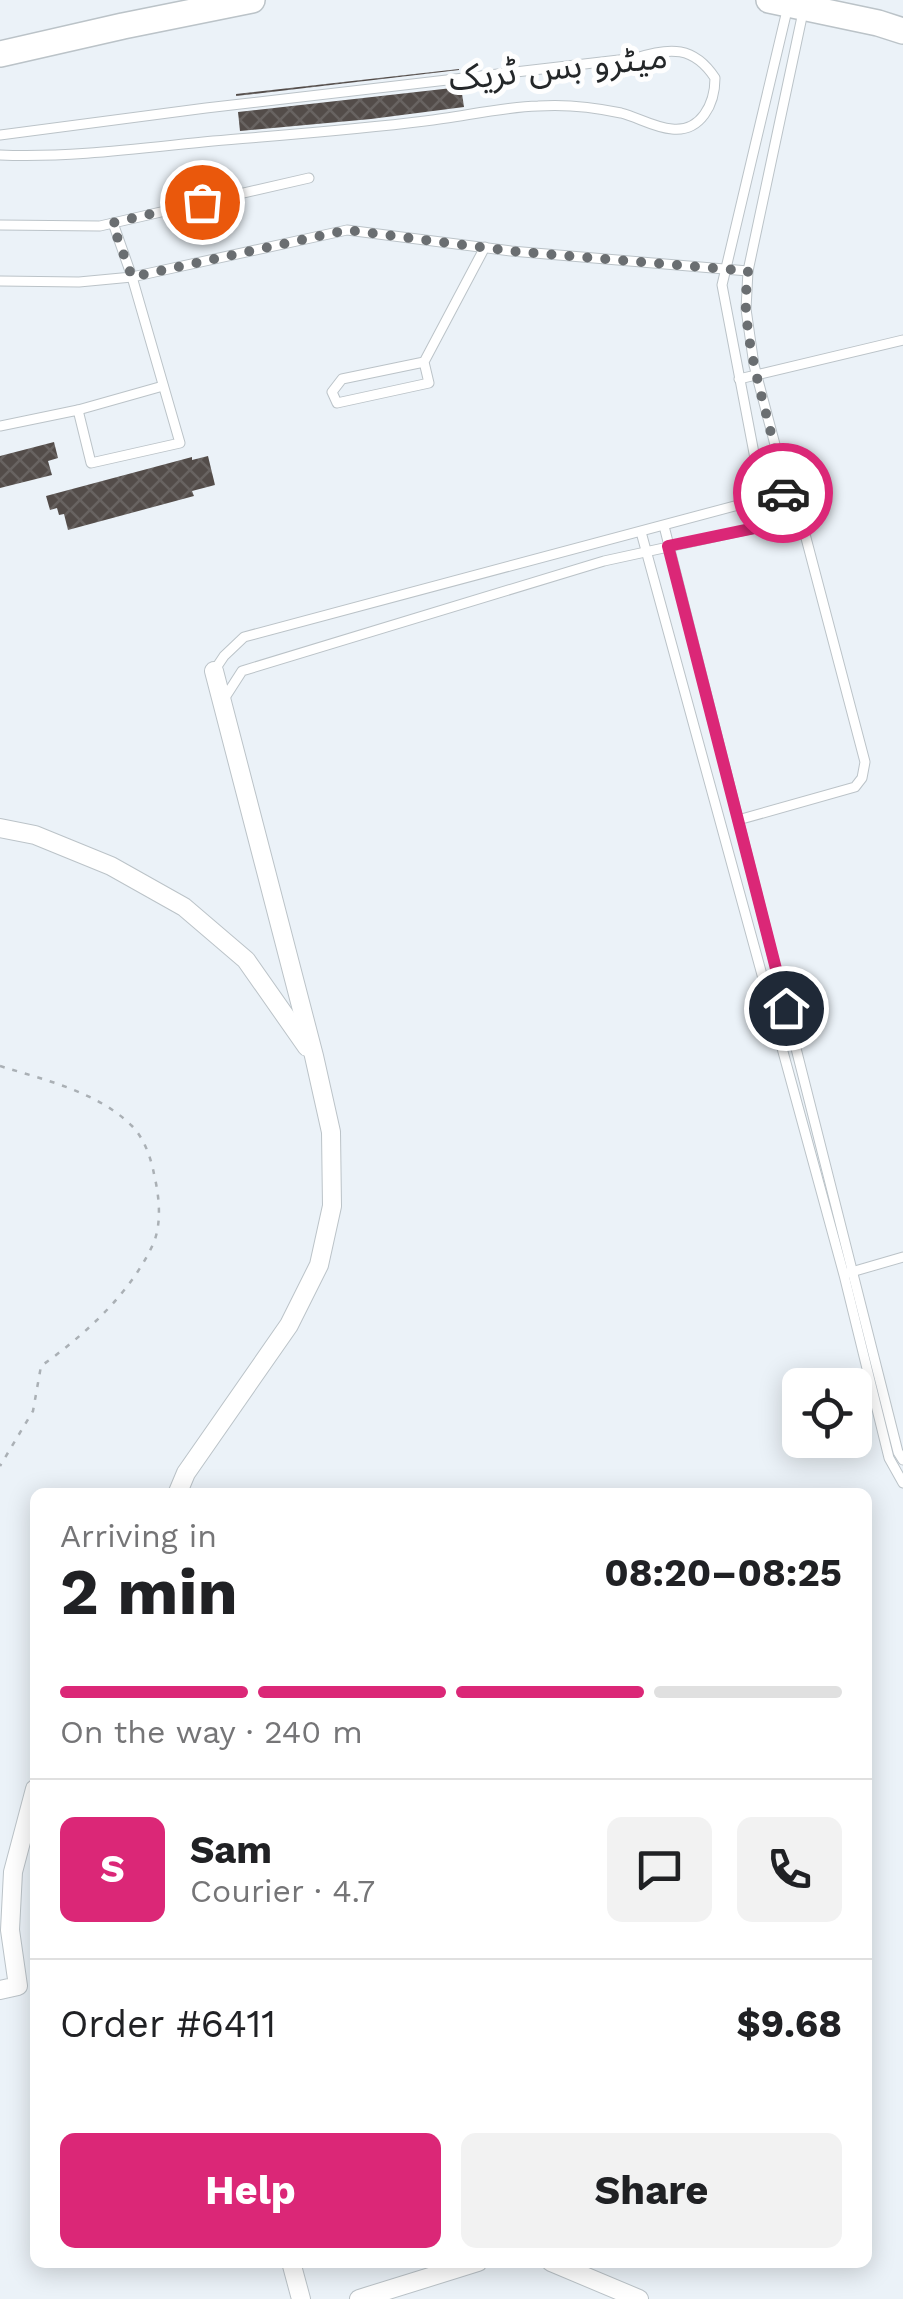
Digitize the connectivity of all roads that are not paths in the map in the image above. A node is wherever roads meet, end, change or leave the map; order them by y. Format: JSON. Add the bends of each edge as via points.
{"nodes":[{"id":1,"x":252,"y":0,"type":"edge"},
{"id":2,"x":792,"y":2,"type":"edge"},
{"id":3,"x":903,"y":31,"type":"edge"},
{"id":4,"x":0,"y":54,"type":"edge"},
{"id":5,"x":0,"y":135,"type":"edge"},
{"id":6,"x":0,"y":155,"type":"edge"},
{"id":7,"x":309,"y":178,"type":"dead end"},
{"id":8,"x":112,"y":223,"type":"junction"},
{"id":9,"x":0,"y":225,"type":"edge"},
{"id":10,"x":485,"y":248,"type":"junction"},
{"id":11,"x":726,"y":267,"type":"junction"},
{"id":12,"x":748,"y":271,"type":"junction"},
{"id":13,"x":132,"y":277,"type":"junction"},
{"id":14,"x":0,"y":282,"type":"edge"},
{"id":15,"x":903,"y":340,"type":"edge"},
{"id":16,"x":424,"y":362,"type":"junction"},
{"id":17,"x":756,"y":373,"type":"junction"},
{"id":18,"x":740,"y":379,"type":"junction"},
{"id":19,"x":163,"y":386,"type":"junction"},
{"id":20,"x":78,"y":410,"type":"junction"},
{"id":21,"x":0,"y":426,"type":"edge"},
{"id":22,"x":784,"y":499,"type":"junction"},
{"id":23,"x":664,"y":526,"type":"junction"},
{"id":24,"x":640,"y":532,"type":"junction"},
{"id":25,"x":668,"y":546,"type":"junction"},
{"id":26,"x":645,"y":552,"type":"junction"},
{"id":27,"x":214,"y":671,"type":"joint"},
{"id":28,"x":222,"y":704,"type":"junction"},
{"id":29,"x":738,"y":820,"type":"junction"},
{"id":30,"x":0,"y":828,"type":"edge"},
{"id":31,"x":314,"y":1056,"type":"junction"},
{"id":32,"x":903,"y":1257,"type":"edge"},
{"id":33,"x":848,"y":1273,"type":"junction"},
{"id":34,"x":903,"y":1460,"type":"edge"},
{"id":35,"x":903,"y":1484,"type":"edge"},
{"id":36,"x":180,"y":1488,"type":"edge"},
{"id":37,"x":30,"y":1807,"type":"edge"},
{"id":38,"x":18,"y":1986,"type":"edge"},
{"id":39,"x":293,"y":2268,"type":"edge"},
{"id":40,"x":459,"y":2268,"type":"edge"},
{"id":41,"x":565,"y":2268,"type":"edge"},
{"id":42,"x":301,"y":2299,"type":"edge"},
{"id":43,"x":360,"y":2299,"type":"edge"},
{"id":44,"x":639,"y":2299,"type":"edge"}],
"edges":[{"from":1,"to":4,"type":"main road"},
{"from":2,"to":3,"type":"main road"},
{"from":2,"to":11,"type":"lane"},
{"from":2,"to":12,"type":"lane"},
{"from":5,"to":6,"type":"lane","name":"میٹرو بس ٹریک","via":[[654,52],[700,59],[715,78],[706,112],[692,126],[673,130],[582,106],[535,106],[344,131]]},
{"from":7,"to":8,"type":"lane"},
{"from":8,"to":9,"type":"lane"},
{"from":8,"to":13,"type":"lane"},
{"from":10,"to":11,"type":"lane"},
{"from":10,"to":13,"type":"lane","via":[[347,230]]},
{"from":10,"to":16,"type":"lane"},
{"from":11,"to":12,"type":"lane"},
{"from":11,"to":18,"type":"lane","via":[[722,285]]},
{"from":12,"to":17,"type":"lane"},
{"from":13,"to":14,"type":"lane"},
{"from":13,"to":19,"type":"lane"},
{"from":15,"to":17,"type":"lane"},
{"from":16,"to":16,"type":"lane","via":[[342,378],[332,392],[338,403],[429,383]]},
{"from":17,"to":18,"type":"lane"},
{"from":17,"to":22,"type":"lane"},
{"from":18,"to":23,"type":"lane","via":[[761,490],[757,500]]},
{"from":19,"to":20,"type":"lane"},
{"from":19,"to":20,"type":"lane","via":[[180,443],[91,463]]},
{"from":20,"to":21,"type":"lane"},
{"from":22,"to":25,"type":"lane","via":[[774,524]]},
{"from":22,"to":29,"type":"lane","via":[[801,518],[865,762],[855,787]]},
{"from":23,"to":24,"type":"lane"},
{"from":23,"to":25,"type":"lane"},
{"from":24,"to":26,"type":"lane"},
{"from":24,"to":27,"type":"lane","via":[[244,637]]},
{"from":25,"to":26,"type":"lane"},
{"from":25,"to":29,"type":"lane"},
{"from":26,"to":28,"type":"lane","via":[[242,671]]},
{"from":26,"to":33,"type":"lane"},
{"from":27,"to":28,"type":"street"},
{"from":28,"to":31,"type":"street"},
{"from":29,"to":33,"type":"lane"},
{"from":30,"to":31,"type":"street","via":[[36,835],[111,866],[184,907],[246,960]]},
{"from":31,"to":36,"type":"street","via":[[331,1132],[332,1206],[319,1265],[288,1325]]},
{"from":32,"to":33,"type":"lane"},
{"from":33,"to":34,"type":"lane"},
{"from":33,"to":35,"type":"lane","via":[[889,1458]]},
{"from":37,"to":38,"type":"street","via":[[13,1872],[10,1930]]},
{"from":39,"to":42,"type":"street"},
{"from":40,"to":43,"type":"street"},
{"from":41,"to":44,"type":"street"}]}
